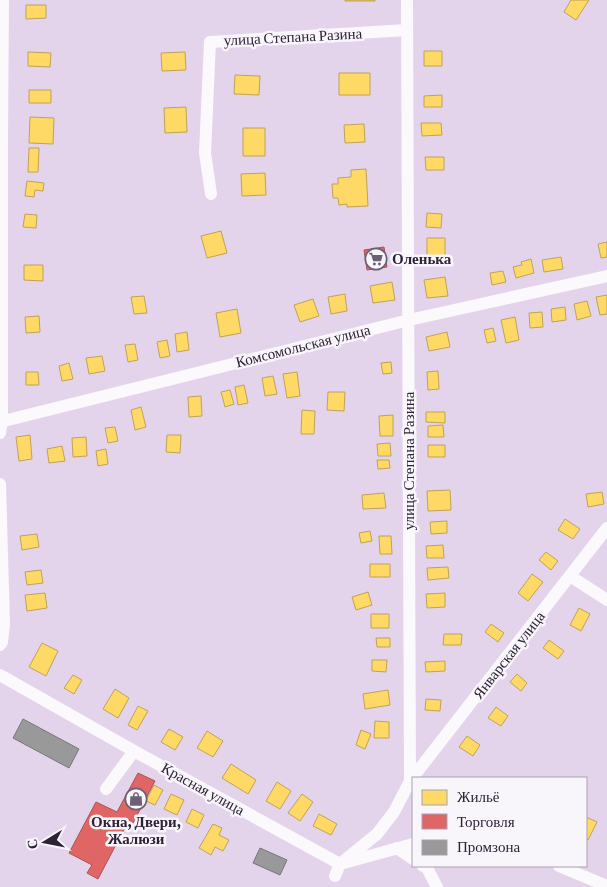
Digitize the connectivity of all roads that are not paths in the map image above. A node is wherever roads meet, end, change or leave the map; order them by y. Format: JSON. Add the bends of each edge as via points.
{"nodes":[{"id":1,"x":3,"y":0,"type":"edge"},
{"id":2,"x":407,"y":0,"type":"edge"},
{"id":3,"x":407,"y":30,"type":"junction"},
{"id":4,"x":1,"y":136,"type":"edge"},
{"id":5,"x":210,"y":194,"type":"dead end"},
{"id":6,"x":607,"y":276,"type":"edge"},
{"id":7,"x":409,"y":320,"type":"junction"},
{"id":8,"x":1,"y":425,"type":"edge"},
{"id":9,"x":0,"y":484,"type":"edge"},
{"id":10,"x":607,"y":528,"type":"edge"},
{"id":11,"x":570,"y":576,"type":"junction"},
{"id":12,"x":607,"y":600,"type":"edge"},
{"id":13,"x":0,"y":645,"type":"edge"},
{"id":14,"x":0,"y":675,"type":"edge"},
{"id":15,"x":134,"y":751,"type":"junction"},
{"id":16,"x":413,"y":777,"type":"edge"},
{"id":17,"x":412,"y":778,"type":"edge"},
{"id":18,"x":410,"y":781,"type":"junction"},
{"id":19,"x":106,"y":789,"type":"dead end"},
{"id":20,"x":412,"y":844,"type":"edge"},
{"id":21,"x":397,"y":848,"type":"junction"},
{"id":22,"x":412,"y":858,"type":"edge"},
{"id":23,"x":340,"y":864,"type":"junction"},
{"id":24,"x":425,"y":867,"type":"edge"},
{"id":25,"x":561,"y":867,"type":"edge"},
{"id":26,"x":335,"y":876,"type":"dead end"},
{"id":27,"x":607,"y":886,"type":"edge"},
{"id":28,"x":437,"y":887,"type":"edge"}],
"edges":[{"from":1,"to":4,"type":"street"},
{"from":2,"to":3,"type":"street","name":"улица Степана Разина"},
{"from":3,"to":5,"type":"street","name":"улица Степана Разина","via":[[210,42],[205,153]]},
{"from":3,"to":7,"type":"street","name":"улица Степана Разина"},
{"from":4,"to":8,"type":"street"},
{"from":6,"to":7,"type":"street","name":"Комсомольская улица"},
{"from":7,"to":8,"type":"street","name":"Комсомольская улица"},
{"from":7,"to":18,"type":"street","name":"улица Степана Разина"},
{"from":9,"to":13,"type":"street","via":[[4,624]]},
{"from":10,"to":11,"type":"street","name":"Январская улица"},
{"from":11,"to":12,"type":"street"},
{"from":11,"to":16,"type":"street","name":"Январская улица"},
{"from":14,"to":15,"type":"street","name":"Красная улица"},
{"from":15,"to":19,"type":"street"},
{"from":15,"to":23,"type":"street","name":"Красная улица"},
{"from":17,"to":18,"type":"street","name":"Январская улица"},
{"from":18,"to":23,"type":"street","name":"улица Степана Разина","via":[[394,812],[377,834]]},
{"from":20,"to":21,"type":"street"},
{"from":21,"to":22,"type":"street"},
{"from":21,"to":23,"type":"street"},
{"from":23,"to":26,"type":"street"},
{"from":24,"to":28,"type":"street"},
{"from":25,"to":27,"type":"street"}]}
